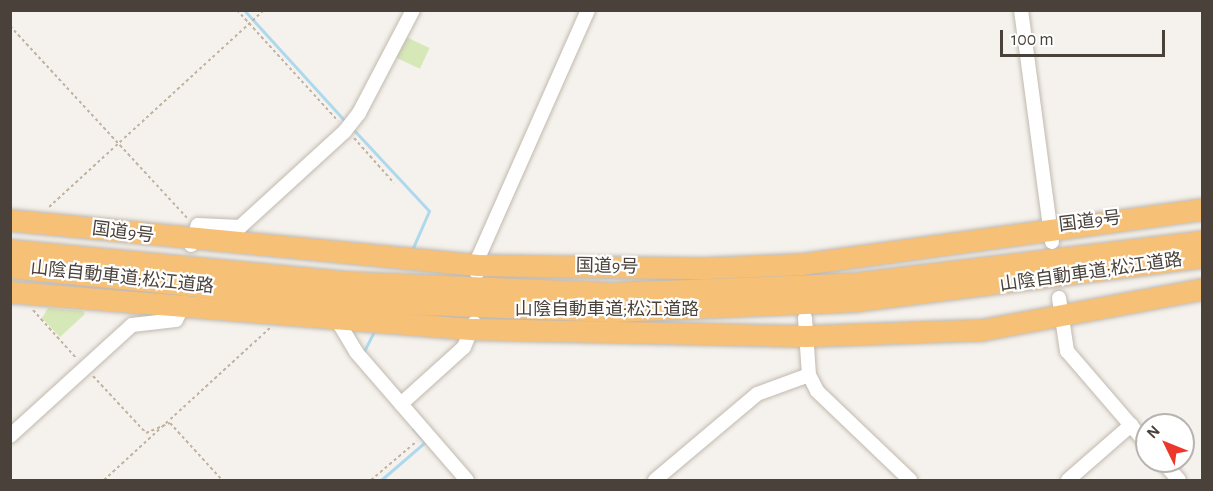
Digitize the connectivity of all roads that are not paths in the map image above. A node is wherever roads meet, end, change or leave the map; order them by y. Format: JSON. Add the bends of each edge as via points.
{"nodes":[{"id":1,"x":413,"y":10,"type":"edge"},
{"id":2,"x":588,"y":10,"type":"edge"},
{"id":3,"x":1021,"y":10,"type":"edge"},
{"id":4,"x":1203,"y":209,"type":"edge"},
{"id":5,"x":10,"y":220,"type":"edge"},
{"id":6,"x":1051,"y":235,"type":"junction"},
{"id":7,"x":192,"y":239,"type":"junction"},
{"id":8,"x":1203,"y":241,"type":"edge"},
{"id":9,"x":10,"y":244,"type":"edge"},
{"id":10,"x":10,"y":250,"type":"edge"},
{"id":11,"x":1203,"y":257,"type":"edge"},
{"id":12,"x":95,"y":258,"type":"junction"},
{"id":13,"x":10,"y":267,"type":"edge"},
{"id":14,"x":477,"y":273,"type":"junction"},
{"id":15,"x":1203,"y":289,"type":"edge"},
{"id":16,"x":10,"y":292,"type":"edge"},
{"id":17,"x":184,"y":305,"type":"junction"},
{"id":18,"x":1060,"y":307,"type":"junction"},
{"id":19,"x":337,"y":320,"type":"junction"},
{"id":20,"x":474,"y":326,"type":"junction"},
{"id":21,"x":805,"y":327,"type":"junction"},
{"id":22,"x":809,"y":375,"type":"junction"},
{"id":23,"x":401,"y":404,"type":"junction"},
{"id":24,"x":1131,"y":425,"type":"junction"},
{"id":25,"x":1135,"y":430,"type":"edge"},
{"id":26,"x":10,"y":436,"type":"edge"},
{"id":27,"x":466,"y":480,"type":"edge"},
{"id":28,"x":655,"y":480,"type":"edge"},
{"id":29,"x":910,"y":480,"type":"edge"},
{"id":30,"x":1068,"y":480,"type":"edge"}],
"edges":[{"from":1,"to":7,"type":"street","via":[[360,113],[345,129],[240,227]]},
{"from":2,"to":14,"type":"street"},
{"from":3,"to":6,"type":"street"},
{"from":4,"to":6,"type":"highway","name":"国道9号"},
{"from":5,"to":7,"type":"highway","name":"国道9号"},
{"from":6,"to":14,"type":"highway","name":"国道9号","via":[[802,271]]},
{"from":7,"to":14,"type":"highway","name":"国道9号"},
{"from":8,"to":12,"type":"highway","name":"山陰自動車道;松江道路","via":[[849,285],[611,293],[346,282]]},
{"from":9,"to":12,"type":"highway"},
{"from":10,"to":12,"type":"highway","name":"山陰自動車道;松江道路"},
{"from":11,"to":13,"type":"highway","name":"山陰自動車道;松江道路","via":[[853,301],[612,311],[350,301]]},
{"from":15,"to":18,"type":"highway"},
{"from":16,"to":17,"type":"highway"},
{"from":17,"to":19,"type":"highway"},
{"from":17,"to":26,"type":"street","via":[[176,320],[137,322]]},
{"from":18,"to":21,"type":"highway","via":[[981,330]]},
{"from":18,"to":24,"type":"street","via":[[1067,351]]},
{"from":19,"to":20,"type":"highway"},
{"from":19,"to":23,"type":"street"},
{"from":20,"to":21,"type":"highway"},
{"from":20,"to":23,"type":"street","via":[[464,347]]},
{"from":21,"to":22,"type":"street"},
{"from":22,"to":28,"type":"street","via":[[757,394]]},
{"from":22,"to":29,"type":"street","via":[[826,402]]},
{"from":23,"to":27,"type":"street"},
{"from":24,"to":25,"type":"street"},
{"from":24,"to":30,"type":"street"}]}
